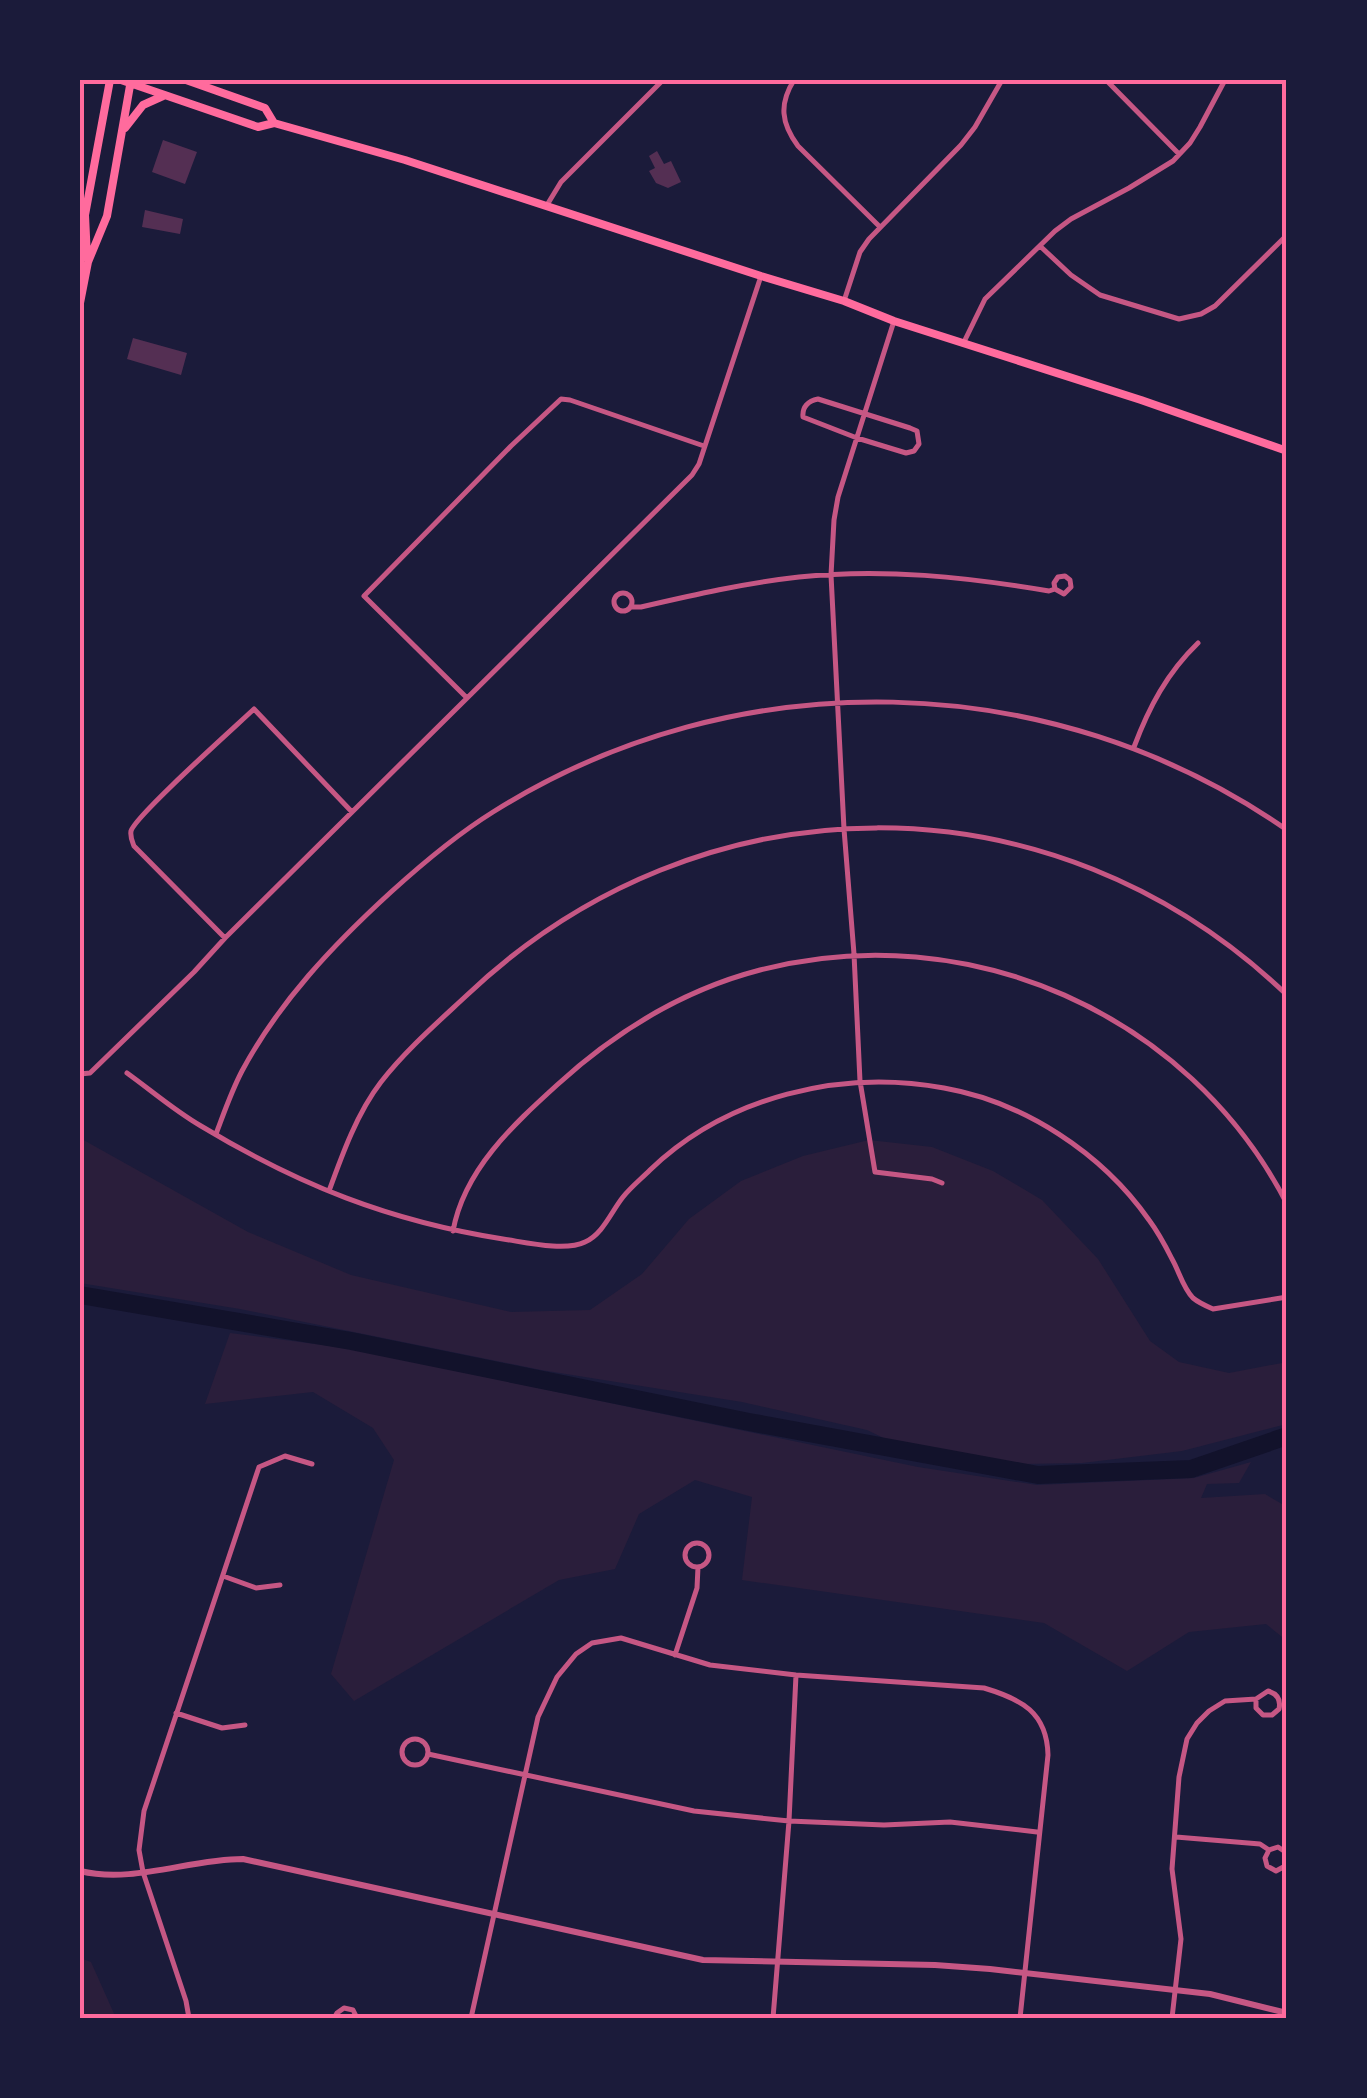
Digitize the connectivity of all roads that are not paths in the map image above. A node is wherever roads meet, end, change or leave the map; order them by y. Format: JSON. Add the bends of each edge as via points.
{"nodes":[{"id":1,"x":110,"y":80,"type":"edge"},
{"id":2,"x":186,"y":80,"type":"edge"},
{"id":3,"x":663,"y":80,"type":"edge"},
{"id":4,"x":794,"y":80,"type":"edge"},
{"id":5,"x":1002,"y":80,"type":"edge"},
{"id":6,"x":1106,"y":80,"type":"edge"},
{"id":7,"x":1225,"y":80,"type":"edge"},
{"id":8,"x":128,"y":81,"type":"edge"},
{"id":9,"x":167,"y":95,"type":"junction"},
{"id":10,"x":274,"y":123,"type":"junction"},
{"id":11,"x":123,"y":131,"type":"junction"},
{"id":12,"x":1179,"y":154,"type":"junction"},
{"id":13,"x":546,"y":207,"type":"junction"},
{"id":14,"x":880,"y":226,"type":"junction"},
{"id":15,"x":1287,"y":235,"type":"edge"},
{"id":16,"x":1040,"y":246,"type":"junction"},
{"id":17,"x":88,"y":262,"type":"junction"},
{"id":18,"x":761,"y":276,"type":"junction"},
{"id":19,"x":844,"y":301,"type":"junction"},
{"id":20,"x":80,"y":303,"type":"edge"},
{"id":21,"x":894,"y":321,"type":"junction"},
{"id":22,"x":963,"y":344,"type":"junction"},
{"id":23,"x":866,"y":413,"type":"junction"},
{"id":24,"x":857,"y":438,"type":"junction"},
{"id":25,"x":704,"y":446,"type":"junction"},
{"id":26,"x":1287,"y":451,"type":"edge"},
{"id":27,"x":831,"y":574,"type":"junction"},
{"id":28,"x":1055,"y":589,"type":"dead end"},
{"id":29,"x":631,"y":607,"type":"dead end"},
{"id":30,"x":1198,"y":644,"type":"dead end"},
{"id":31,"x":466,"y":697,"type":"junction"},
{"id":32,"x":838,"y":702,"type":"junction"},
{"id":33,"x":1134,"y":747,"type":"junction"},
{"id":34,"x":352,"y":812,"type":"junction"},
{"id":35,"x":844,"y":829,"type":"junction"},
{"id":36,"x":1286,"y":829,"type":"edge"},
{"id":37,"x":225,"y":938,"type":"junction"},
{"id":38,"x":854,"y":954,"type":"junction"},
{"id":39,"x":1287,"y":995,"type":"edge"},
{"id":40,"x":127,"y":1073,"type":"dead end"},
{"id":41,"x":80,"y":1074,"type":"edge"},
{"id":42,"x":860,"y":1081,"type":"junction"},
{"id":43,"x":216,"y":1134,"type":"junction"},
{"id":44,"x":942,"y":1183,"type":"dead end"},
{"id":45,"x":329,"y":1193,"type":"junction"},
{"id":46,"x":1287,"y":1204,"type":"edge"},
{"id":47,"x":453,"y":1231,"type":"junction"},
{"id":48,"x":1287,"y":1298,"type":"edge"},
{"id":49,"x":312,"y":1464,"type":"dead end"},
{"id":50,"x":698,"y":1568,"type":"junction"},
{"id":51,"x":223,"y":1576,"type":"junction"},
{"id":52,"x":280,"y":1585,"type":"dead end"},
{"id":53,"x":674,"y":1655,"type":"junction"},
{"id":54,"x":796,"y":1676,"type":"junction"},
{"id":55,"x":1256,"y":1698,"type":"junction"},
{"id":56,"x":176,"y":1712,"type":"junction"},
{"id":57,"x":245,"y":1725,"type":"dead end"},
{"id":58,"x":428,"y":1754,"type":"junction"},
{"id":59,"x":525,"y":1774,"type":"junction"},
{"id":60,"x":789,"y":1821,"type":"junction"},
{"id":61,"x":1038,"y":1832,"type":"junction"},
{"id":62,"x":1176,"y":1837,"type":"junction"},
{"id":63,"x":1269,"y":1850,"type":"junction"},
{"id":64,"x":1287,"y":1853,"type":"edge"},
{"id":65,"x":1287,"y":1864,"type":"edge"},
{"id":66,"x":80,"y":1870,"type":"edge"},
{"id":67,"x":143,"y":1872,"type":"junction"},
{"id":68,"x":493,"y":1913,"type":"junction"},
{"id":69,"x":776,"y":1964,"type":"junction"},
{"id":70,"x":1025,"y":1974,"type":"junction"},
{"id":71,"x":1175,"y":1991,"type":"junction"},
{"id":72,"x":1287,"y":2013,"type":"edge"},
{"id":73,"x":188,"y":2018,"type":"edge"},
{"id":74,"x":334,"y":2018,"type":"edge"},
{"id":75,"x":357,"y":2018,"type":"edge"},
{"id":76,"x":471,"y":2018,"type":"edge"},
{"id":77,"x":773,"y":2018,"type":"edge"},
{"id":78,"x":1020,"y":2018,"type":"edge"},
{"id":79,"x":1172,"y":2018,"type":"edge"}],
"edges":[{"from":1,"to":17,"type":"main road","via":[[85,215]]},
{"from":2,"to":10,"type":"main road","via":[[265,108]]},
{"from":3,"to":13,"type":"street","via":[[561,182]]},
{"from":4,"to":14,"type":"street","via":[[783,105],[789,134]]},
{"from":5,"to":14,"type":"street","via":[[961,146]]},
{"from":6,"to":12,"type":"street"},
{"from":7,"to":12,"type":"street"},
{"from":8,"to":9,"type":"main road"},
{"from":8,"to":11,"type":"main road"},
{"from":9,"to":10,"type":"main road","via":[[258,126]]},
{"from":9,"to":11,"type":"main road","via":[[144,104]]},
{"from":10,"to":13,"type":"main road"},
{"from":11,"to":17,"type":"main road","via":[[107,216]]},
{"from":12,"to":16,"type":"street","via":[[1070,218]]},
{"from":13,"to":18,"type":"main road"},
{"from":14,"to":19,"type":"street","via":[[860,252]]},
{"from":15,"to":16,"type":"street","via":[[1215,306],[1179,318],[1100,294]]},
{"from":16,"to":22,"type":"street","via":[[985,299]]},
{"from":17,"to":20,"type":"main road"},
{"from":18,"to":19,"type":"main road"},
{"from":18,"to":25,"type":"street"},
{"from":19,"to":21,"type":"main road"},
{"from":21,"to":22,"type":"main road"},
{"from":21,"to":23,"type":"street"},
{"from":22,"to":26,"type":"main road"},
{"from":23,"to":24,"type":"street"},
{"from":23,"to":24,"type":"street","via":[[916,431],[919,444],[906,453]]},
{"from":23,"to":24,"type":"street","via":[[818,399],[802,411]]},
{"from":24,"to":27,"type":"street","via":[[838,496]]},
{"from":25,"to":31,"type":"street","via":[[682,485]]},
{"from":25,"to":31,"type":"street","via":[[562,399],[364,596]]},
{"from":27,"to":28,"type":"street","via":[[928,575]]},
{"from":27,"to":29,"type":"street"},
{"from":27,"to":32,"type":"street"},
{"from":30,"to":33,"type":"street","via":[[1159,690]]},
{"from":31,"to":34,"type":"street"},
{"from":32,"to":33,"type":"street","via":[[976,708]]},
{"from":32,"to":35,"type":"street"},
{"from":32,"to":43,"type":"street","via":[[666,732],[606,754],[491,813],[414,871],[306,978],[262,1035]]},
{"from":33,"to":36,"type":"street"},
{"from":34,"to":37,"type":"street"},
{"from":34,"to":37,"type":"street","via":[[254,709],[131,828],[134,846]]},
{"from":35,"to":38,"type":"street"},
{"from":35,"to":39,"type":"street","via":[[989,838],[1099,870],[1159,899]]},
{"from":35,"to":45,"type":"street","via":[[772,837],[676,864],[616,888],[540,935],[491,972],[394,1066],[352,1136]]},
{"from":37,"to":41,"type":"street","via":[[90,1073]]},
{"from":38,"to":42,"type":"street"},
{"from":38,"to":46,"type":"street","via":[[987,967],[1060,992],[1122,1024],[1215,1102]]},
{"from":38,"to":47,"type":"street","via":[[784,964],[709,987],[605,1044],[495,1147],[463,1195]]},
{"from":40,"to":43,"type":"street"},
{"from":42,"to":44,"type":"street","via":[[875,1172]]},
{"from":42,"to":47,"type":"street","via":[[781,1096],[719,1121],[660,1160],[598,1234],[576,1246]]},
{"from":42,"to":48,"type":"street","via":[[946,1088],[1044,1125],[1136,1203],[1187,1291],[1204,1305]]},
{"from":43,"to":45,"type":"street"},
{"from":45,"to":47,"type":"street"},
{"from":49,"to":51,"type":"street","via":[[285,1456],[260,1467]]},
{"from":50,"to":50,"type":"street","via":[[709,1554],[696,1543],[684,1556]]},
{"from":50,"to":53,"type":"street"},
{"from":51,"to":52,"type":"street","via":[[256,1588]]},
{"from":51,"to":56,"type":"street"},
{"from":53,"to":54,"type":"street"},
{"from":53,"to":59,"type":"street","via":[[621,1638],[592,1643],[576,1654],[538,1717]]},
{"from":54,"to":60,"type":"street"},
{"from":54,"to":61,"type":"street","via":[[984,1688],[1030,1708],[1048,1743]]},
{"from":55,"to":55,"type":"street","via":[[1263,1715],[1279,1709],[1273,1692]]},
{"from":55,"to":62,"type":"street","via":[[1226,1701],[1209,1711],[1187,1739]]},
{"from":56,"to":57,"type":"street","via":[[222,1728]]},
{"from":56,"to":67,"type":"street","via":[[144,1812]]},
{"from":58,"to":58,"type":"street","via":[[418,1739],[402,1749],[412,1764]]},
{"from":58,"to":59,"type":"street"},
{"from":59,"to":60,"type":"street","via":[[694,1811]]},
{"from":59,"to":68,"type":"street"},
{"from":60,"to":61,"type":"street","via":[[950,1822]]},
{"from":60,"to":69,"type":"street"},
{"from":61,"to":70,"type":"street"},
{"from":62,"to":63,"type":"street"},
{"from":62,"to":71,"type":"street","via":[[1172,1870],[1181,1939]]},
{"from":63,"to":64,"type":"street"},
{"from":63,"to":65,"type":"street","via":[[1268,1866],[1276,1871]]},
{"from":66,"to":67,"type":"street"},
{"from":67,"to":68,"type":"street","via":[[243,1859]]},
{"from":67,"to":73,"type":"street"},
{"from":68,"to":69,"type":"street","via":[[702,1960]]},
{"from":68,"to":76,"type":"street"},
{"from":69,"to":70,"type":"street","via":[[935,1965]]},
{"from":69,"to":77,"type":"street"},
{"from":70,"to":71,"type":"street"},
{"from":70,"to":78,"type":"street"},
{"from":71,"to":72,"type":"street"},
{"from":71,"to":79,"type":"street"},
{"from":74,"to":75,"type":"street","via":[[344,2008]]}]}
